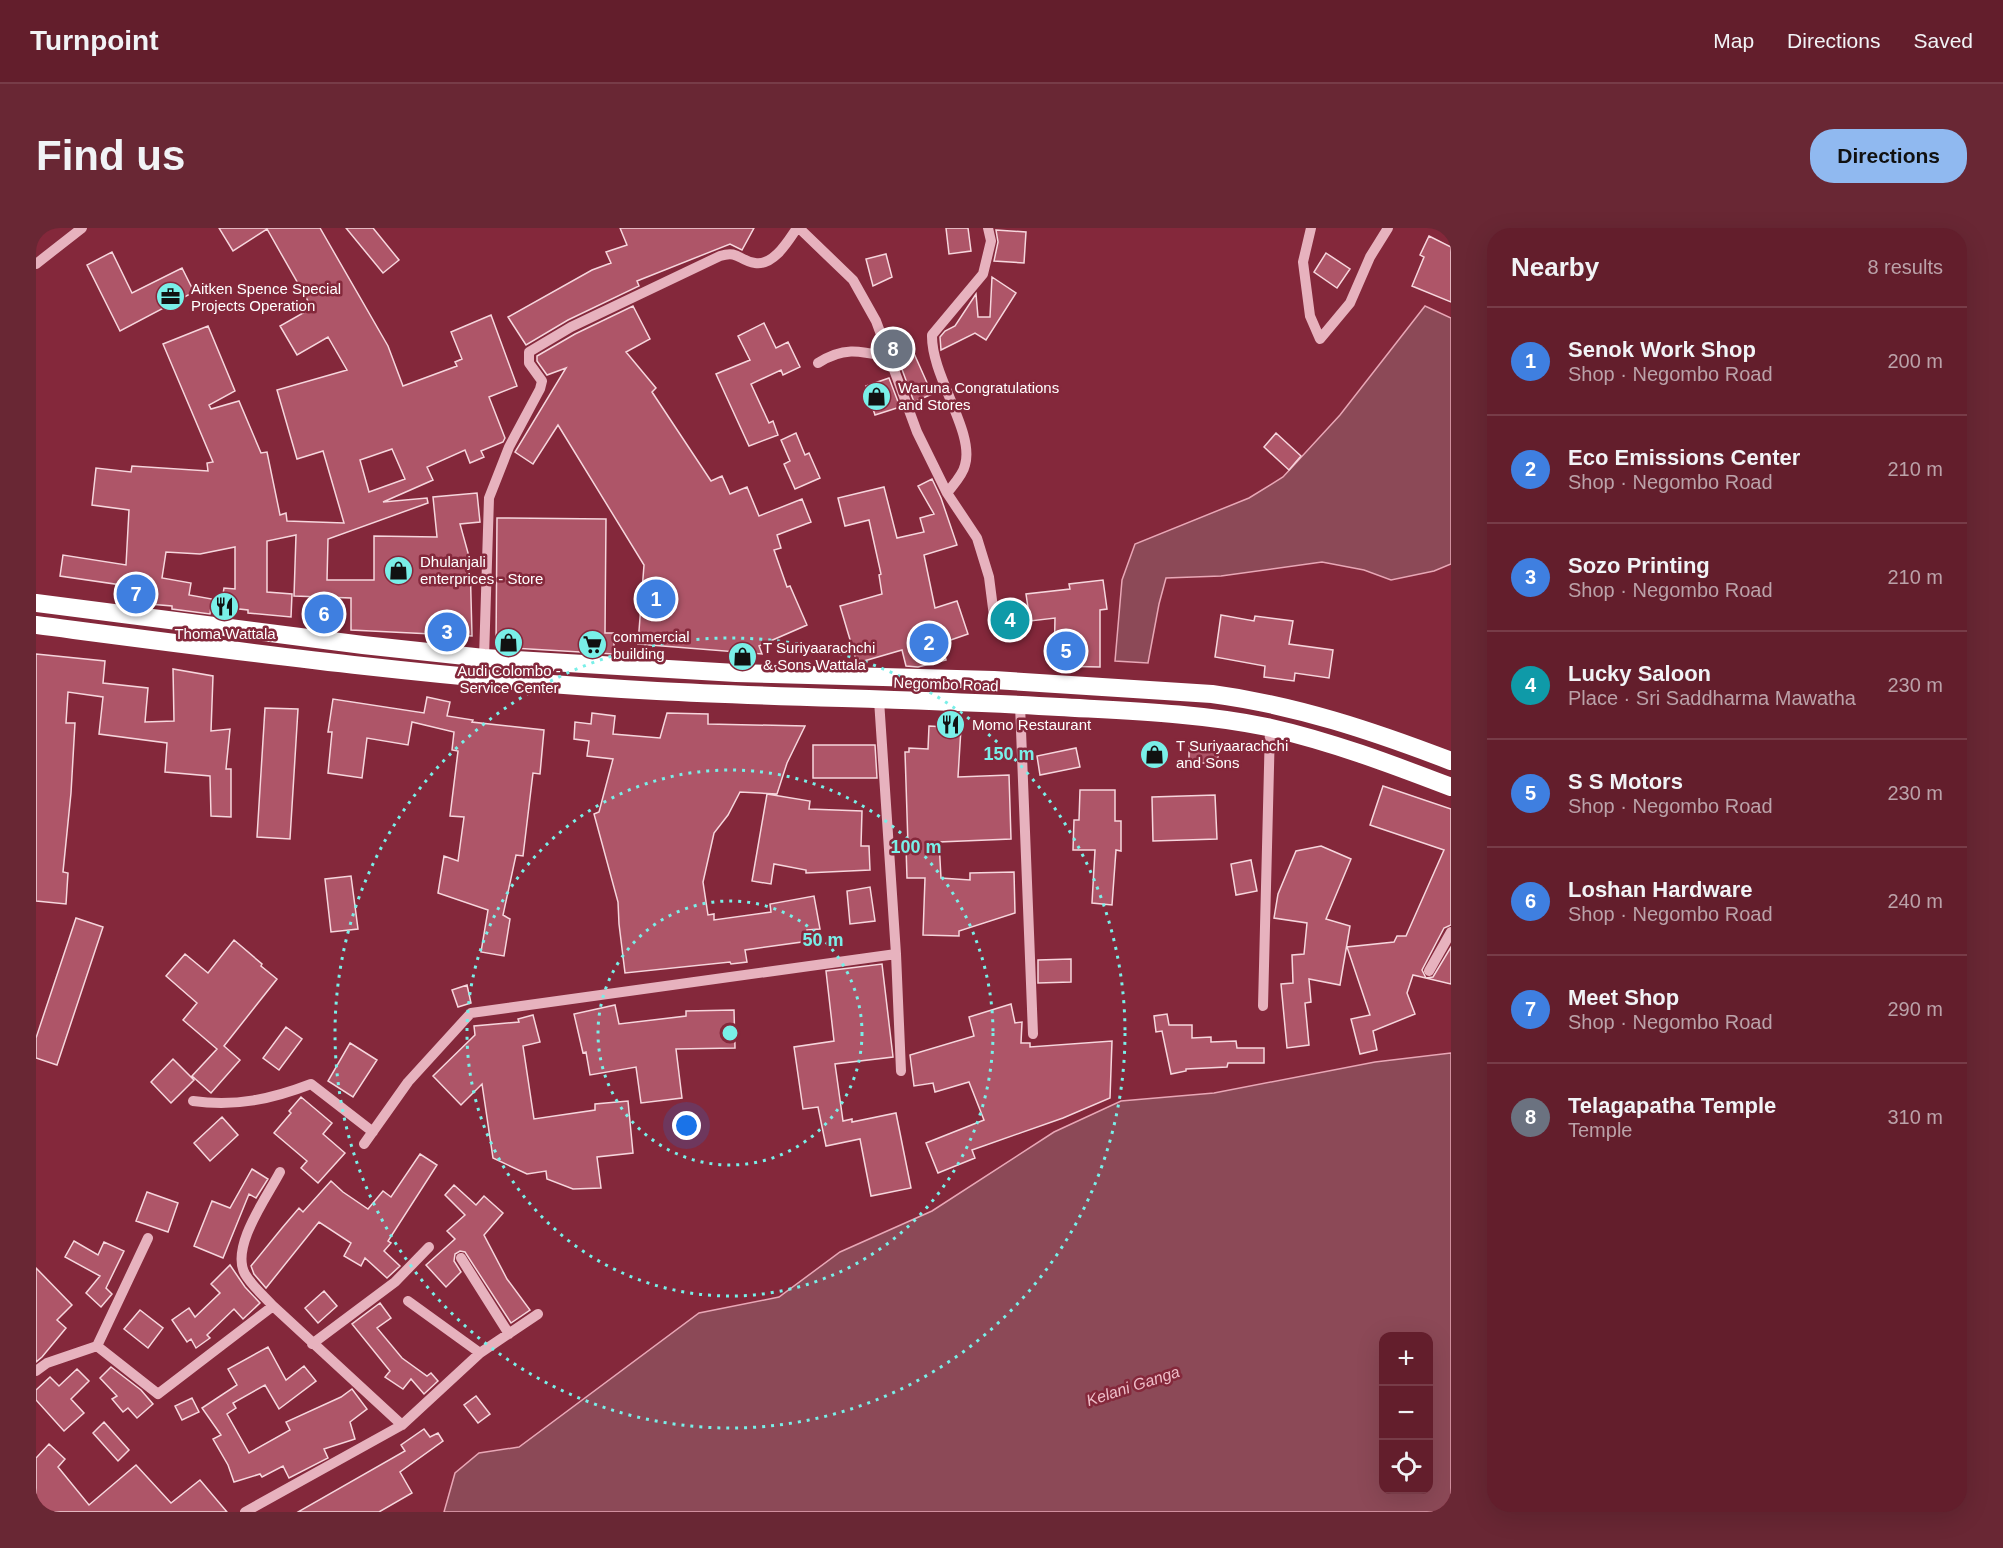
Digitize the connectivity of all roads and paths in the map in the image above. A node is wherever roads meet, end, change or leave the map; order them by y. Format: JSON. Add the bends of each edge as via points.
{"nodes":[{"id":1,"x":82,"y":228,"type":"edge"},
{"id":2,"x":798,"y":228,"type":"edge"},
{"id":3,"x":988,"y":228,"type":"edge"},
{"id":4,"x":1311,"y":228,"type":"edge"},
{"id":5,"x":1388,"y":228,"type":"edge"},
{"id":6,"x":36,"y":264,"type":"edge"},
{"id":7,"x":889,"y":357,"type":"junction"},
{"id":8,"x":819,"y":363,"type":"dead end"},
{"id":9,"x":947,"y":493,"type":"junction"},
{"id":10,"x":36,"y":603,"type":"edge"},
{"id":11,"x":994,"y":616,"type":"dead end"},
{"id":12,"x":36,"y":625,"type":"edge"},
{"id":13,"x":484,"y":658,"type":"junction"},
{"id":14,"x":481,"y":679,"type":"junction"},
{"id":15,"x":879,"y":700,"type":"junction"},
{"id":16,"x":1020,"y":705,"type":"junction"},
{"id":17,"x":1270,"y":728,"type":"junction"},
{"id":18,"x":1451,"y":761,"type":"edge"},
{"id":19,"x":1451,"y":787,"type":"edge"},
{"id":20,"x":1451,"y":932,"type":"edge"},
{"id":21,"x":896,"y":954,"type":"junction"},
{"id":22,"x":1430,"y":971,"type":"dead end"},
{"id":23,"x":1263,"y":1006,"type":"dead end"},
{"id":24,"x":1033,"y":1034,"type":"dead end"},
{"id":25,"x":901,"y":1071,"type":"dead end"},
{"id":26,"x":193,"y":1101,"type":"dead end"},
{"id":27,"x":373,"y":1132,"type":"junction"},
{"id":28,"x":364,"y":1144,"type":"dead end"},
{"id":29,"x":280,"y":1172,"type":"dead end"},
{"id":30,"x":148,"y":1238,"type":"dead end"},
{"id":31,"x":429,"y":1247,"type":"dead end"},
{"id":32,"x":461,"y":1258,"type":"dead end"},
{"id":33,"x":408,"y":1301,"type":"dead end"},
{"id":34,"x":273,"y":1306,"type":"junction"},
{"id":35,"x":538,"y":1314,"type":"dead end"},
{"id":36,"x":509,"y":1334,"type":"junction"},
{"id":37,"x":312,"y":1344,"type":"junction"},
{"id":38,"x":98,"y":1346,"type":"junction"},
{"id":39,"x":480,"y":1353,"type":"junction"},
{"id":40,"x":36,"y":1371,"type":"edge"},
{"id":41,"x":402,"y":1425,"type":"junction"},
{"id":42,"x":246,"y":1512,"type":"edge"}],
"edges":[{"from":1,"to":6,"type":"street"},
{"from":2,"to":7,"type":"street","via":[[853,280],[876,321]]},
{"from":2,"to":13,"type":"street","via":[[772,260],[756,263],[731,252],[720,256],[582,322],[529,352],[529,363],[542,381],[540,390],[489,498]]},
{"from":3,"to":9,"type":"street","via":[[991,242],[983,274],[932,335],[931,347],[968,448],[965,467]]},
{"from":4,"to":5,"type":"street","via":[[1303,262],[1310,316],[1320,339],[1350,303]]},
{"from":7,"to":8,"type":"street","via":[[854,350]]},
{"from":7,"to":9,"type":"street","via":[[917,432]]},
{"from":9,"to":11,"type":"street","via":[[977,538],[989,577]]},
{"from":10,"to":13,"type":"highway","name":"Negombo Road"},
{"from":12,"to":14,"type":"highway","name":"Negombo Road"},
{"from":13,"to":14,"type":"street"},
{"from":13,"to":18,"type":"highway","name":"Negombo Road","via":[[736,673],[994,680],[1212,694],[1325,717]]},
{"from":14,"to":15,"type":"highway","name":"Negombo Road"},
{"from":15,"to":16,"type":"highway","name":"Negombo Road"},
{"from":15,"to":21,"type":"street"},
{"from":16,"to":17,"type":"highway","name":"Negombo Road","via":[[1177,715]]},
{"from":16,"to":24,"type":"street"},
{"from":17,"to":19,"type":"highway","name":"Negombo Road","via":[[1371,757]]},
{"from":17,"to":23,"type":"street"},
{"from":20,"to":22,"type":"street"},
{"from":21,"to":25,"type":"street"},
{"from":21,"to":27,"type":"street","via":[[471,1013],[408,1082]]},
{"from":26,"to":27,"type":"street","via":[[220,1105],[278,1097],[311,1084]]},
{"from":27,"to":28,"type":"street"},
{"from":29,"to":34,"type":"street","via":[[244,1239],[240,1259],[245,1274]]},
{"from":30,"to":38,"type":"street"},
{"from":31,"to":37,"type":"street","via":[[395,1282]]},
{"from":32,"to":36,"type":"street"},
{"from":33,"to":39,"type":"street"},
{"from":34,"to":37,"type":"street"},
{"from":34,"to":38,"type":"street","via":[[158,1394]]},
{"from":35,"to":36,"type":"street"},
{"from":36,"to":39,"type":"street"},
{"from":37,"to":41,"type":"street"},
{"from":38,"to":40,"type":"street"},
{"from":39,"to":41,"type":"street"},
{"from":41,"to":42,"type":"street"}]}
